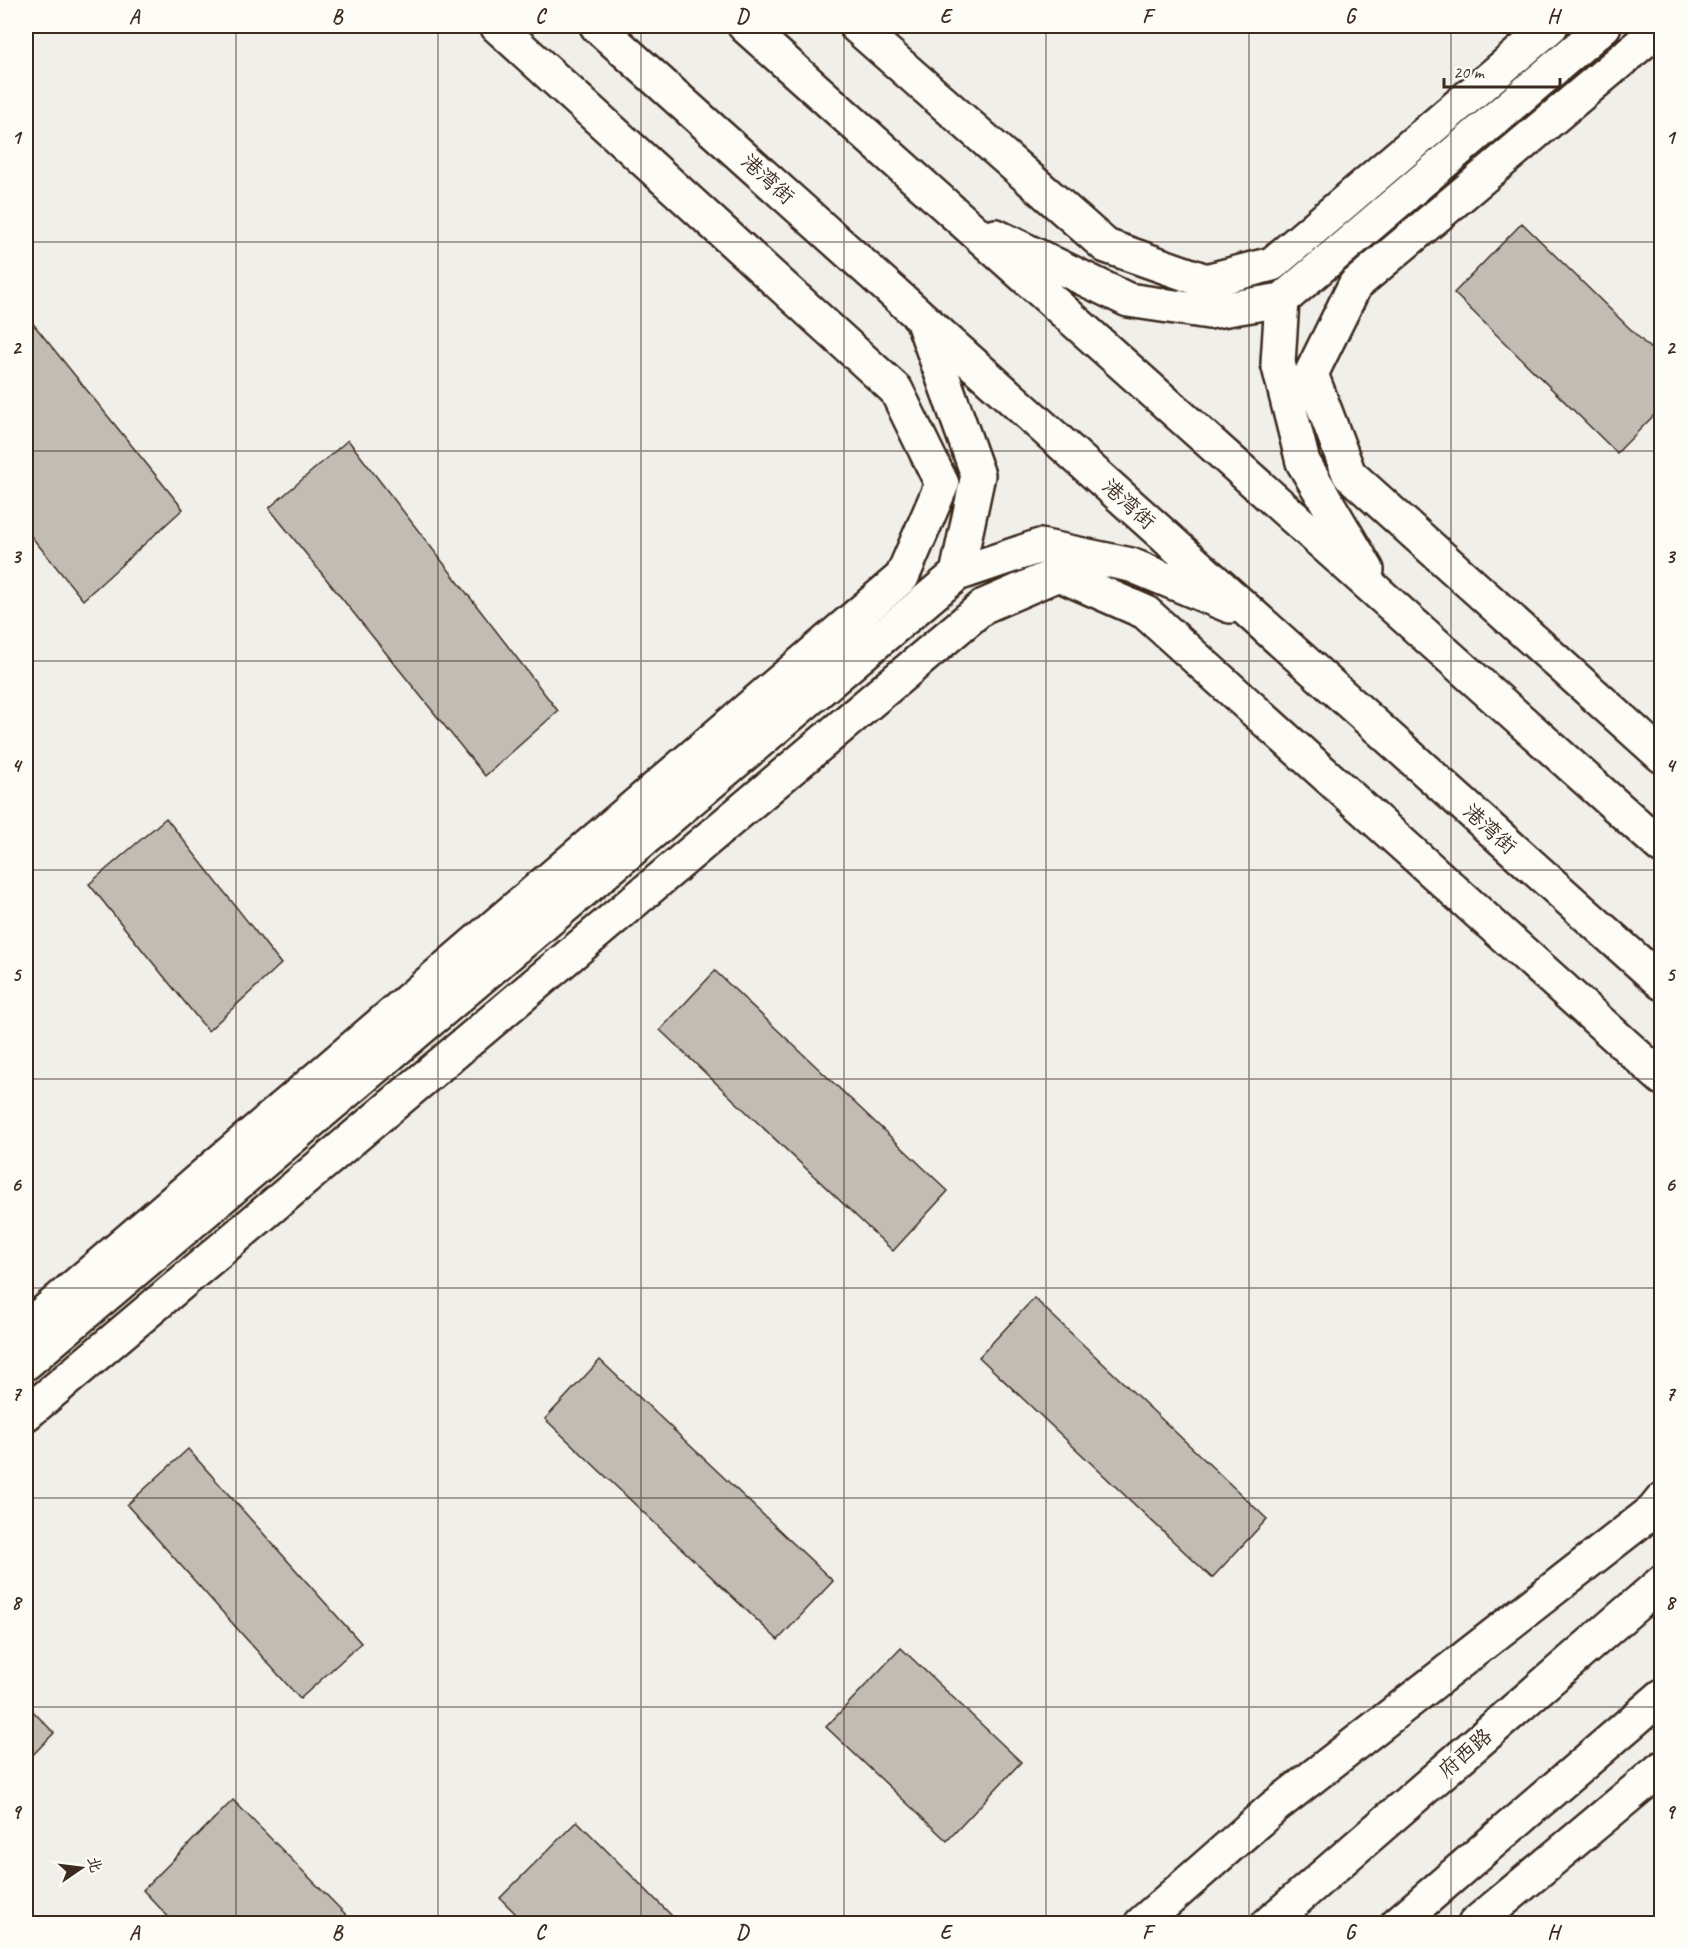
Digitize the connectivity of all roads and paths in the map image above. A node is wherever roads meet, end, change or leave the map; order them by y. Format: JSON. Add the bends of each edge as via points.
{"nodes":[{"id":1,"x":497,"y":26,"type":"edge"},
{"id":2,"x":597,"y":26,"type":"edge"},
{"id":3,"x":745,"y":26,"type":"edge"},
{"id":4,"x":856,"y":26,"type":"edge"},
{"id":5,"x":1551,"y":26,"type":"edge"},
{"id":6,"x":1604,"y":26,"type":"edge"},
{"id":7,"x":1662,"y":26,"type":"edge"},
{"id":8,"x":963,"y":220,"type":"junction"},
{"id":9,"x":1282,"y":300,"type":"junction"},
{"id":10,"x":922,"y":318,"type":"junction"},
{"id":11,"x":957,"y":574,"type":"junction"},
{"id":12,"x":1383,"y":597,"type":"junction"},
{"id":13,"x":1252,"y":615,"type":"junction"},
{"id":14,"x":1662,"y":756,"type":"edge"},
{"id":15,"x":1662,"y":847,"type":"edge"},
{"id":16,"x":1662,"y":983,"type":"edge"},
{"id":17,"x":1662,"y":1078,"type":"edge"},
{"id":18,"x":26,"y":1328,"type":"edge"},
{"id":19,"x":26,"y":1362,"type":"edge"},
{"id":20,"x":26,"y":1414,"type":"edge"},
{"id":21,"x":1662,"y":1500,"type":"edge"},
{"id":22,"x":1662,"y":1582,"type":"edge"},
{"id":23,"x":1662,"y":1696,"type":"edge"},
{"id":24,"x":1662,"y":1768,"type":"edge"},
{"id":25,"x":1141,"y":1923,"type":"edge"},
{"id":26,"x":1268,"y":1923,"type":"edge"},
{"id":27,"x":1397,"y":1923,"type":"edge"},
{"id":28,"x":1475,"y":1923,"type":"edge"}],
"edges":[{"from":1,"to":18,"type":"street","via":[[896,390],[942,484],[902,577]]},
{"from":2,"to":10,"type":"street","name":"港湾街"},
{"from":3,"to":8,"type":"street"},
{"from":4,"to":5,"type":"street","via":[[1106,246],[1206,281],[1272,264]]},
{"from":6,"to":9,"type":"street"},
{"from":7,"to":14,"type":"street","via":[[1355,285],[1311,374],[1349,474]]},
{"from":8,"to":9,"type":"street","via":[[1128,300],[1209,312]]},
{"from":8,"to":12,"type":"street"},
{"from":9,"to":12,"type":"street","via":[[1278,363],[1303,462]]},
{"from":10,"to":11,"type":"street","via":[[978,475]]},
{"from":10,"to":13,"type":"street","name":"港湾街"},
{"from":11,"to":13,"type":"street","via":[[1040,546],[1131,565]]},
{"from":11,"to":19,"type":"street"},
{"from":12,"to":15,"type":"street"},
{"from":13,"to":16,"type":"street","name":"港湾街"},
{"from":17,"to":20,"type":"street","via":[[1145,612],[1058,574],[984,606]]},
{"from":21,"to":25,"type":"street","via":[[1653,1511],[1274,1807]]},
{"from":22,"to":26,"type":"street","name":"府西路"},
{"from":23,"to":27,"type":"street"},
{"from":24,"to":28,"type":"street"}]}
